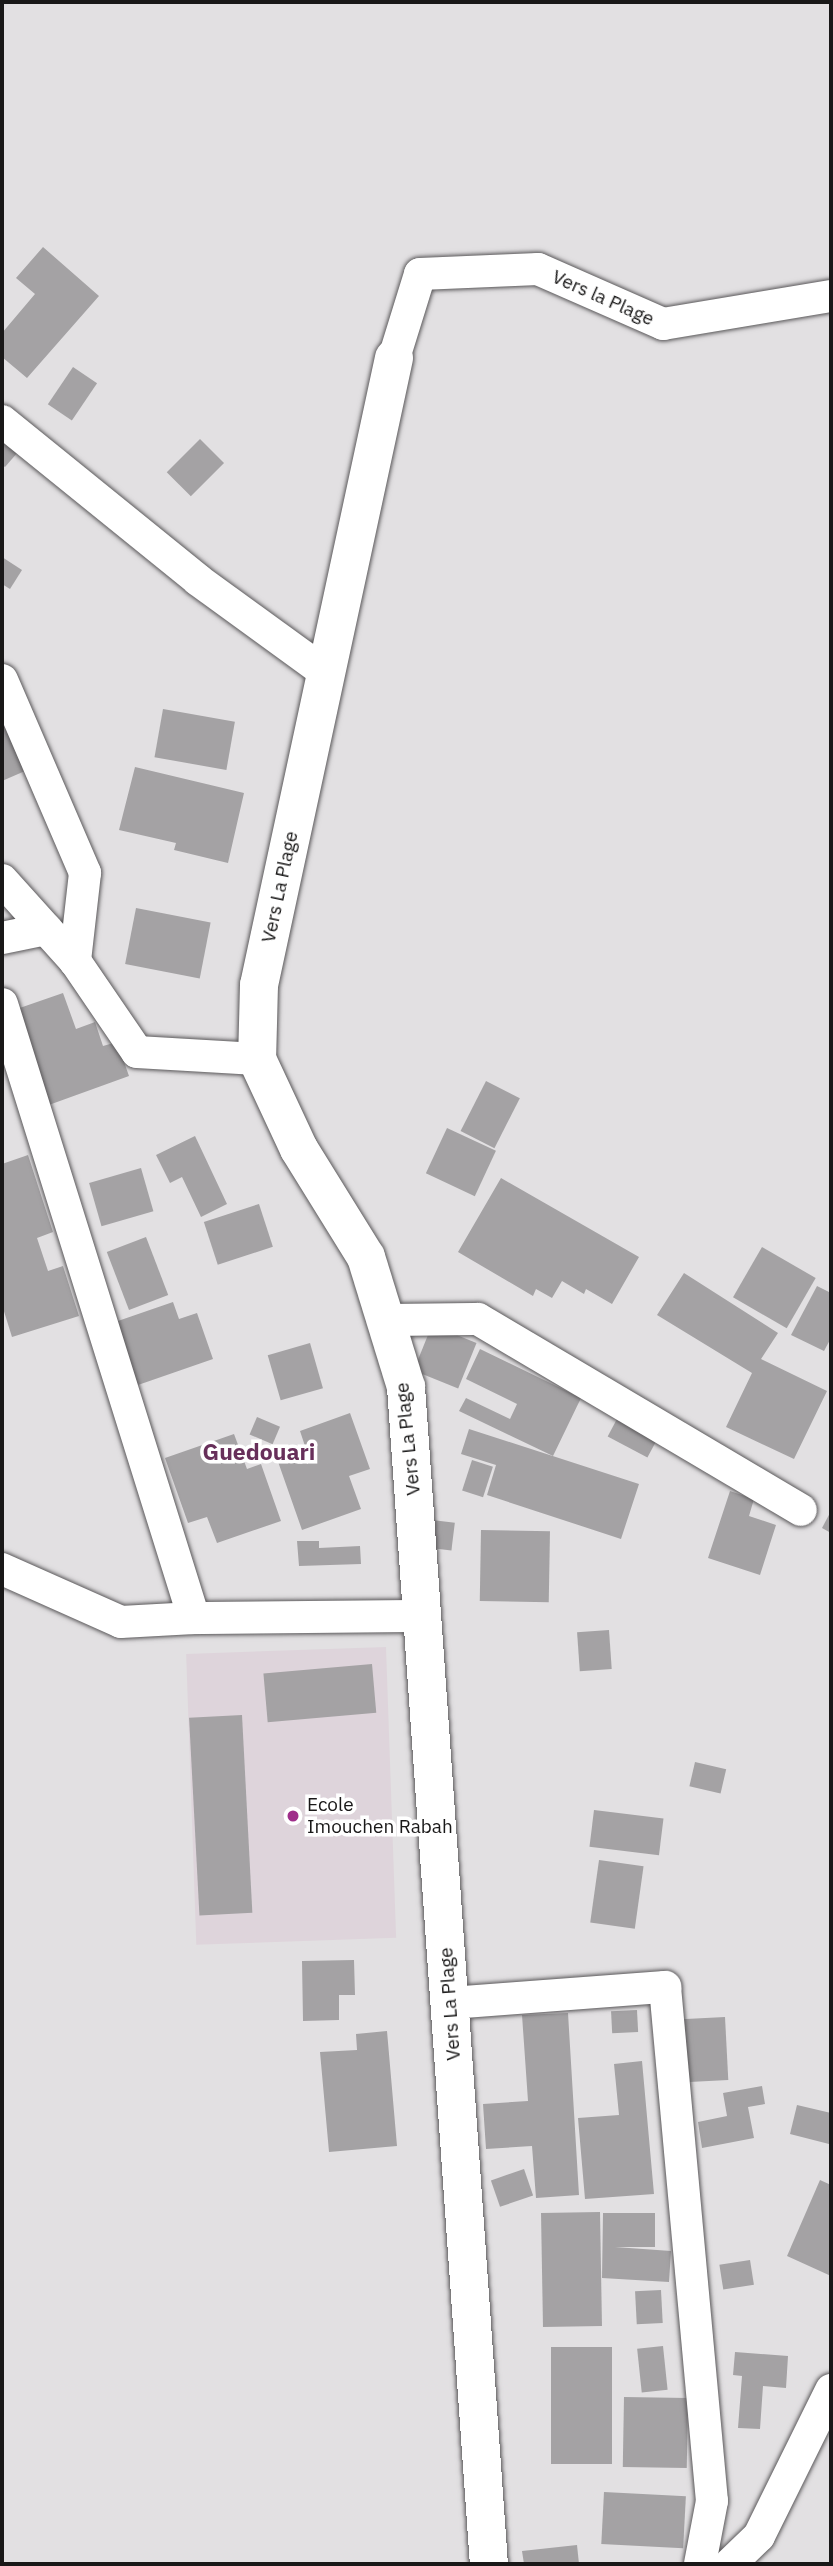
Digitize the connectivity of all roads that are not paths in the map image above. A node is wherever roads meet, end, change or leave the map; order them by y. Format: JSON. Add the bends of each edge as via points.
{"nodes":[{"id":1,"x":831,"y":296,"type":"edge"},
{"id":2,"x":394,"y":358,"type":"joint"},
{"id":3,"x":2,"y":421,"type":"edge"},
{"id":4,"x":326,"y":673,"type":"junction"},
{"id":5,"x":2,"y":680,"type":"edge"},
{"id":6,"x":2,"y":880,"type":"edge"},
{"id":7,"x":46,"y":929,"type":"junction"},
{"id":8,"x":2,"y":938,"type":"edge"},
{"id":9,"x":75,"y":961,"type":"junction"},
{"id":10,"x":2,"y":1004,"type":"edge"},
{"id":11,"x":257,"y":1059,"type":"junction"},
{"id":12,"x":386,"y":1320,"type":"junction"},
{"id":13,"x":801,"y":1510,"type":"dead end"},
{"id":14,"x":2,"y":1569,"type":"edge"},
{"id":15,"x":422,"y":1616,"type":"junction"},
{"id":16,"x":194,"y":1618,"type":"junction"},
{"id":17,"x":450,"y":2003,"type":"junction"},
{"id":18,"x":831,"y":2390,"type":"edge"},
{"id":19,"x":489,"y":2564,"type":"edge"},
{"id":20,"x":700,"y":2564,"type":"edge"},
{"id":21,"x":730,"y":2564,"type":"edge"}],
"edges":[{"from":1,"to":2,"type":"street","name":"Vers la Plage","via":[[663,324],[538,269],[420,274]]},
{"from":2,"to":4,"type":"street","name":"Vers La Plage"},
{"from":3,"to":4,"type":"street","via":[[198,580]]},
{"from":4,"to":11,"type":"street","name":"Vers La Plage","via":[[259,985]]},
{"from":5,"to":9,"type":"street","via":[[85,873]]},
{"from":6,"to":7,"type":"street"},
{"from":7,"to":8,"type":"street"},
{"from":7,"to":9,"type":"street"},
{"from":9,"to":11,"type":"street","via":[[137,1052]]},
{"from":10,"to":16,"type":"street"},
{"from":11,"to":12,"type":"street","name":"Vers La Plage","via":[[299,1149],[366,1257]]},
{"from":12,"to":13,"type":"street","via":[[478,1319]]},
{"from":12,"to":15,"type":"street","name":"Vers La Plage","via":[[406,1387]]},
{"from":14,"to":16,"type":"street","via":[[121,1622]]},
{"from":15,"to":16,"type":"street"},
{"from":15,"to":17,"type":"street","name":"Vers La Plage"},
{"from":17,"to":19,"type":"street","name":"Vers La Plage"},
{"from":17,"to":20,"type":"street","via":[[665,1987],[712,2501]]},
{"from":18,"to":21,"type":"street","via":[[760,2536]]}]}
